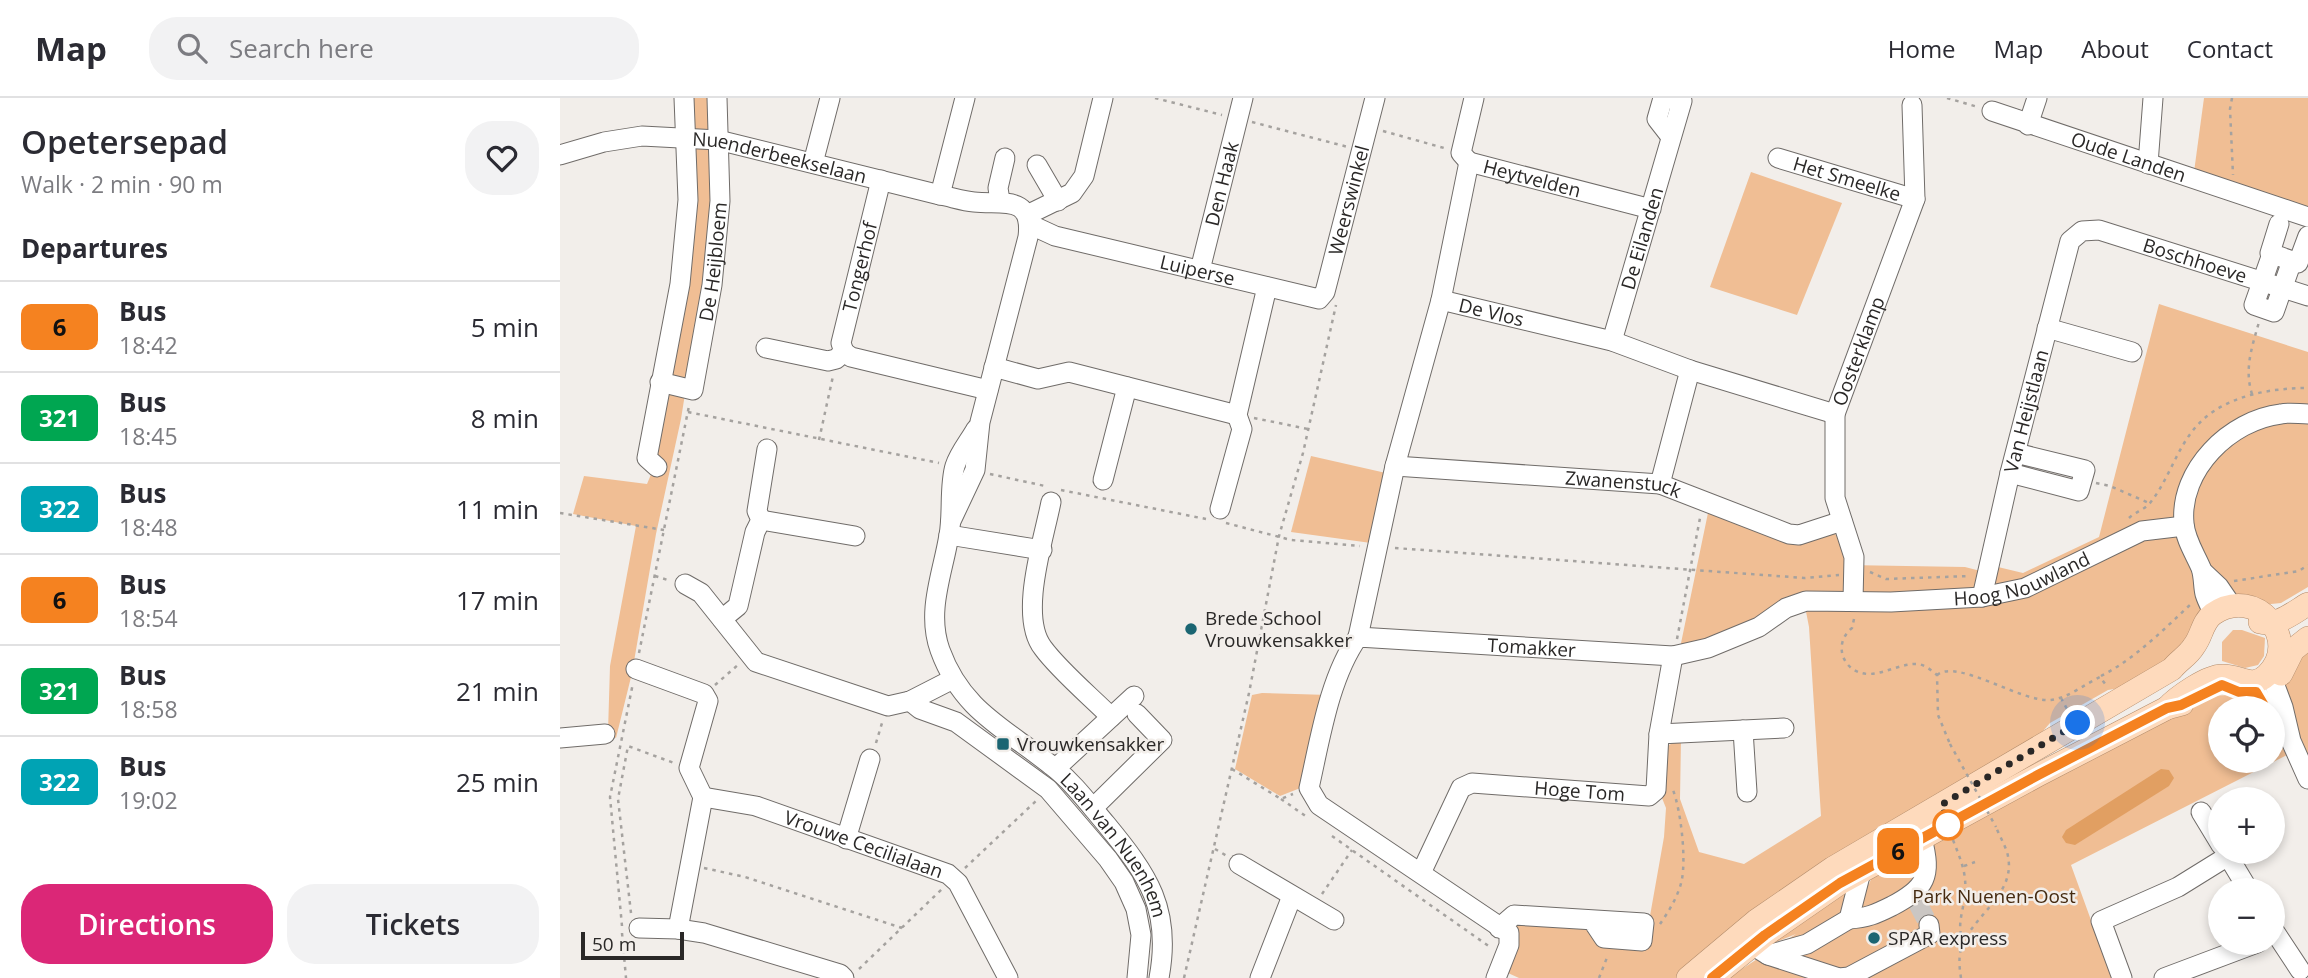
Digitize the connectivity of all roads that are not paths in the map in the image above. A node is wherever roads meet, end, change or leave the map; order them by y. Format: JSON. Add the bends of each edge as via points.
{"nodes":[{"id":1,"x":684,"y":98,"type":"edge"},
{"id":2,"x":717,"y":98,"type":"edge"},
{"id":3,"x":830,"y":98,"type":"edge"},
{"id":4,"x":965,"y":98,"type":"edge"},
{"id":5,"x":1103,"y":98,"type":"edge"},
{"id":6,"x":1244,"y":98,"type":"edge"},
{"id":7,"x":1374,"y":98,"type":"edge"},
{"id":8,"x":1474,"y":98,"type":"edge"},
{"id":9,"x":1663,"y":98,"type":"edge"},
{"id":10,"x":1671,"y":98,"type":"edge"},
{"id":11,"x":2037,"y":98,"type":"edge"},
{"id":12,"x":2153,"y":98,"type":"edge"},
{"id":13,"x":1912,"y":104,"type":"dead end"},
{"id":14,"x":1992,"y":111,"type":"road end"},
{"id":15,"x":2028,"y":125,"type":"junction"},
{"id":16,"x":685,"y":137,"type":"junction"},
{"id":17,"x":1671,"y":137,"type":"junction"},
{"id":18,"x":718,"y":140,"type":"junction"},
{"id":19,"x":560,"y":155,"type":"edge"},
{"id":20,"x":1005,"y":158,"type":"dead end"},
{"id":21,"x":1465,"y":158,"type":"junction"},
{"id":22,"x":1777,"y":158,"type":"dead end"},
{"id":23,"x":813,"y":163,"type":"junction"},
{"id":24,"x":2148,"y":164,"type":"junction"},
{"id":25,"x":1037,"y":165,"type":"dead end"},
{"id":26,"x":881,"y":180,"type":"junction"},
{"id":27,"x":940,"y":195,"type":"junction"},
{"id":28,"x":1915,"y":199,"type":"junction"},
{"id":29,"x":1000,"y":201,"type":"junction"},
{"id":30,"x":1058,"y":201,"type":"junction"},
{"id":31,"x":1651,"y":209,"type":"junction"},
{"id":32,"x":2308,"y":217,"type":"edge"},
{"id":33,"x":1028,"y":220,"type":"junction"},
{"id":34,"x":2279,"y":224,"type":"dead end"},
{"id":35,"x":2082,"y":231,"type":"joint"},
{"id":36,"x":2308,"y":236,"type":"edge"},
{"id":37,"x":2272,"y":254,"type":"junction"},
{"id":38,"x":2292,"y":261,"type":"junction"},
{"id":39,"x":1200,"y":270,"type":"junction"},
{"id":40,"x":2262,"y":282,"type":"junction"},
{"id":41,"x":1267,"y":287,"type":"junction"},
{"id":42,"x":2281,"y":288,"type":"junction"},
{"id":43,"x":2308,"y":296,"type":"edge"},
{"id":44,"x":1441,"y":300,"type":"junction"},
{"id":45,"x":1328,"y":301,"type":"joint"},
{"id":46,"x":2047,"y":328,"type":"junction"},
{"id":47,"x":1612,"y":341,"type":"junction"},
{"id":48,"x":766,"y":348,"type":"dead end"},
{"id":49,"x":2132,"y":352,"type":"dead end"},
{"id":50,"x":840,"y":356,"type":"junction"},
{"id":51,"x":994,"y":367,"type":"junction"},
{"id":52,"x":1690,"y":370,"type":"junction"},
{"id":53,"x":660,"y":382,"type":"junction"},
{"id":54,"x":1127,"y":387,"type":"junction"},
{"id":55,"x":988,"y":390,"type":"junction"},
{"id":56,"x":1835,"y":414,"type":"junction"},
{"id":57,"x":2308,"y":414,"type":"edge"},
{"id":58,"x":1237,"y":415,"type":"junction"},
{"id":59,"x":767,"y":449,"type":"dead end"},
{"id":60,"x":2016,"y":453,"type":"junction"},
{"id":61,"x":1395,"y":466,"type":"junction"},
{"id":62,"x":657,"y":467,"type":"dead end"},
{"id":63,"x":2010,"y":473,"type":"junction"},
{"id":64,"x":1103,"y":480,"type":"dead end"},
{"id":65,"x":1660,"y":484,"type":"junction"},
{"id":66,"x":1051,"y":502,"type":"dead end"},
{"id":67,"x":1220,"y":509,"type":"dead end"},
{"id":68,"x":761,"y":520,"type":"junction"},
{"id":69,"x":1842,"y":521,"type":"junction"},
{"id":70,"x":2184,"y":526,"type":"junction"},
{"id":71,"x":950,"y":528,"type":"junction"},
{"id":72,"x":855,"y":536,"type":"dead end"},
{"id":73,"x":1042,"y":550,"type":"junction"},
{"id":74,"x":685,"y":584,"type":"dead end"},
{"id":75,"x":1982,"y":597,"type":"junction"},
{"id":76,"x":2308,"y":597,"type":"edge"},
{"id":77,"x":1853,"y":601,"type":"junction"},
{"id":78,"x":2308,"y":604,"type":"edge"},
{"id":79,"x":2221,"y":615,"type":"junction"},
{"id":80,"x":722,"y":619,"type":"junction"},
{"id":81,"x":2269,"y":620,"type":"junction"},
{"id":82,"x":2308,"y":626,"type":"edge"},
{"id":83,"x":1357,"y":637,"type":"junction"},
{"id":84,"x":2294,"y":644,"type":"edge"},
{"id":85,"x":2201,"y":649,"type":"junction"},
{"id":86,"x":1673,"y":656,"type":"junction"},
{"id":87,"x":636,"y":669,"type":"dead end"},
{"id":88,"x":953,"y":679,"type":"junction"},
{"id":89,"x":2219,"y":681,"type":"junction"},
{"id":90,"x":2266,"y":689,"type":"edge"},
{"id":91,"x":910,"y":701,"type":"junction"},
{"id":92,"x":1111,"y":717,"type":"junction"},
{"id":93,"x":1784,"y":728,"type":"dead end"},
{"id":94,"x":1743,"y":730,"type":"junction"},
{"id":95,"x":605,"y":734,"type":"dead end"},
{"id":96,"x":1659,"y":734,"type":"junction"},
{"id":97,"x":2285,"y":734,"type":"edge"},
{"id":98,"x":560,"y":738,"type":"edge"},
{"id":99,"x":2291,"y":741,"type":"junction"},
{"id":100,"x":870,"y":759,"type":"road end"},
{"id":101,"x":1056,"y":768,"type":"junction"},
{"id":102,"x":2308,"y":779,"type":"edge"},
{"id":103,"x":1747,"y":792,"type":"dead end"},
{"id":104,"x":703,"y":797,"type":"junction"},
{"id":105,"x":1093,"y":808,"type":"junction"},
{"id":106,"x":2201,"y":812,"type":"dead end"},
{"id":107,"x":2208,"y":823,"type":"edge"},
{"id":108,"x":1922,"y":838,"type":"junction"},
{"id":109,"x":846,"y":839,"type":"junction"},
{"id":110,"x":1239,"y":864,"type":"dead end"},
{"id":111,"x":2208,"y":864,"type":"edge"},
{"id":112,"x":1861,"y":872,"type":"junction"},
{"id":113,"x":1421,"y":873,"type":"junction"},
{"id":114,"x":1292,"y":897,"type":"junction"},
{"id":115,"x":1766,"y":915,"type":"junction"},
{"id":116,"x":1849,"y":919,"type":"junction"},
{"id":117,"x":1334,"y":920,"type":"dead end"},
{"id":118,"x":1592,"y":920,"type":"junction"},
{"id":119,"x":1929,"y":925,"type":"dead end"},
{"id":120,"x":639,"y":928,"type":"road end"},
{"id":121,"x":1499,"y":928,"type":"junction"},
{"id":122,"x":678,"y":929,"type":"junction"},
{"id":123,"x":2285,"y":948,"type":"edge"},
{"id":124,"x":1760,"y":950,"type":"junction"},
{"id":125,"x":2239,"y":955,"type":"edge"},
{"id":126,"x":2218,"y":969,"type":"edge"},
{"id":127,"x":2300,"y":970,"type":"dead end"},
{"id":128,"x":1266,"y":976,"type":"edge"},
{"id":129,"x":844,"y":978,"type":"edge"},
{"id":130,"x":1008,"y":978,"type":"edge"},
{"id":131,"x":1137,"y":978,"type":"edge"},
{"id":132,"x":1159,"y":978,"type":"edge"},
{"id":133,"x":1496,"y":978,"type":"edge"},
{"id":134,"x":1688,"y":978,"type":"edge"},
{"id":135,"x":1712,"y":978,"type":"edge"},
{"id":136,"x":2122,"y":978,"type":"edge"},
{"id":137,"x":2164,"y":978,"type":"edge"}],
"edges":[{"from":1,"to":16,"type":"street","name":"De Heijbloem"},
{"from":2,"to":18,"type":"street","name":"De Heijbloem"},
{"from":3,"to":23,"type":"street"},
{"from":4,"to":27,"type":"street"},
{"from":5,"to":30,"type":"street","via":[[1084,176],[1072,193]]},
{"from":6,"to":39,"type":"street","name":"Den Haak"},
{"from":7,"to":45,"type":"street","name":"Weerswinkel","via":[[1325,292]]},
{"from":8,"to":21,"type":"street"},
{"from":9,"to":17,"type":"street","via":[[1657,118]]},
{"from":10,"to":17,"type":"street","name":"De Eilanden","via":[[1682,101]]},
{"from":11,"to":15,"type":"street"},
{"from":12,"to":24,"type":"street"},
{"from":13,"to":28,"type":"street","name":"Oosterklamp"},
{"from":14,"to":15,"type":"street","name":"Oude Landen"},
{"from":15,"to":24,"type":"street","name":"Oude Landen"},
{"from":16,"to":18,"type":"street","name":"Nuenderbeekselaan"},
{"from":16,"to":19,"type":"street","name":"Nuenderbeekselaan","via":[[642,136]]},
{"from":16,"to":53,"type":"street","name":"De Heijbloem","via":[[688,200],[680,284]]},
{"from":17,"to":31,"type":"street","name":"De Eilanden"},
{"from":18,"to":23,"type":"street","name":"Nuenderbeekselaan"},
{"from":18,"to":53,"type":"street","name":"De Heijbloem","via":[[720,201],[712,285],[693,390]]},
{"from":20,"to":29,"type":"street"},
{"from":21,"to":31,"type":"street","name":"Heytvelden"},
{"from":21,"to":44,"type":"street","name":"Heytvelden"},
{"from":22,"to":28,"type":"street","name":"Het Smeelke"},
{"from":23,"to":26,"type":"street","name":"Nuenderbeekselaan"},
{"from":24,"to":32,"type":"street","name":"Oude Landen"},
{"from":25,"to":30,"type":"street"},
{"from":26,"to":27,"type":"street","name":"Nuenderbeekselaan"},
{"from":26,"to":50,"type":"street","name":"Tongerhof"},
{"from":27,"to":29,"type":"street","name":"Nuenderbeekselaan","via":[[974,202]]},
{"from":28,"to":56,"type":"street","name":"Oosterklamp"},
{"from":29,"to":33,"type":"street","name":"Luiperse","via":[[1017,204]]},
{"from":30,"to":33,"type":"street"},
{"from":31,"to":47,"type":"street","name":"De Eilanden"},
{"from":33,"to":39,"type":"street","name":"Luiperse","via":[[1055,236]]},
{"from":33,"to":51,"type":"street","name":"Laan van Nuenhem"},
{"from":34,"to":37,"type":"street"},
{"from":35,"to":40,"type":"street","name":"Boschhoeve","via":[[2099,230]]},
{"from":35,"to":46,"type":"street","name":"Van Heijstlaan","via":[[2070,241]]},
{"from":36,"to":38,"type":"street","via":[[2298,263]]},
{"from":37,"to":38,"type":"street"},
{"from":37,"to":40,"type":"street"},
{"from":38,"to":42,"type":"street"},
{"from":39,"to":41,"type":"street","name":"Luiperse"},
{"from":40,"to":42,"type":"street","name":"Boschhoeve"},
{"from":40,"to":42,"type":"street","via":[[2254,305],[2274,312]]},
{"from":41,"to":45,"type":"street","name":"Luiperse"},
{"from":41,"to":58,"type":"street"},
{"from":42,"to":43,"type":"street","name":"Boschhoeve"},
{"from":44,"to":47,"type":"street","name":"De Vlos"},
{"from":44,"to":61,"type":"street","name":"De Vlos"},
{"from":46,"to":49,"type":"street"},
{"from":46,"to":60,"type":"street","name":"Van Heijstlaan"},
{"from":47,"to":52,"type":"street","name":"De Vlos"},
{"from":48,"to":50,"type":"street","via":[[828,361]]},
{"from":50,"to":55,"type":"street"},
{"from":51,"to":54,"type":"street","via":[[1038,379],[1069,372]]},
{"from":51,"to":55,"type":"street","name":"Laan van Nuenhem"},
{"from":52,"to":56,"type":"street","name":"De Vlos"},
{"from":52,"to":65,"type":"street"},
{"from":53,"to":62,"type":"street","name":"De Heijbloem","via":[[647,458]]},
{"from":54,"to":58,"type":"street"},
{"from":54,"to":64,"type":"street"},
{"from":55,"to":71,"type":"street","name":"Laan van Nuenhem"},
{"from":56,"to":69,"type":"street","name":"Oosterklamp","via":[[1835,498]]},
{"from":57,"to":70,"type":"street","via":[[2280,414],[2252,423],[2207,454],[2192,478],[2184,504]]},
{"from":58,"to":67,"type":"street","via":[[1242,429]]},
{"from":59,"to":68,"type":"street","via":[[757,511]]},
{"from":60,"to":63,"type":"street","name":"Van Heijstlaan"},
{"from":60,"to":63,"type":"street","via":[[2085,470],[2079,491]]},
{"from":61,"to":65,"type":"street","name":"Zwanenstuck"},
{"from":61,"to":83,"type":"street","name":"De Vlos"},
{"from":63,"to":75,"type":"street","name":"Van Heijstlaan"},
{"from":65,"to":69,"type":"street","name":"Zwanenstuck","via":[[1789,534]]},
{"from":66,"to":73,"type":"street"},
{"from":68,"to":72,"type":"street"},
{"from":68,"to":80,"type":"street","via":[[738,606]]},
{"from":69,"to":77,"type":"street","name":"Oosterklamp","via":[[1854,557]]},
{"from":70,"to":75,"type":"street","name":"Hoog Nouwland","via":[[2142,531],[2025,588]]},
{"from":70,"to":79,"type":"street","via":[[2202,571],[2205,594]]},
{"from":71,"to":73,"type":"street"},
{"from":71,"to":88,"type":"street","name":"Laan van Nuenhem","via":[[933,616],[939,648]]},
{"from":73,"to":92,"type":"street","via":[[1032,596],[1032,624],[1041,647]]},
{"from":74,"to":80,"type":"street","via":[[701,593]]},
{"from":75,"to":77,"type":"street","name":"Hoog Nouwland"},
{"from":76,"to":81,"type":"main road"},
{"from":77,"to":86,"type":"street","name":"Tomakker","via":[[1806,601],[1786,608],[1759,628]]},
{"from":78,"to":81,"type":"main road"},
{"from":79,"to":81,"type":"main road","via":[[2241,615],[2266,624]]},
{"from":79,"to":85,"type":"main road","via":[[2204,624]]},
{"from":80,"to":91,"type":"street","via":[[756,662],[888,706]]},
{"from":81,"to":84,"type":"main road"},
{"from":82,"to":84,"type":"main road"},
{"from":83,"to":86,"type":"street","name":"Tomakker"},
{"from":83,"to":113,"type":"street","via":[[1331,697],[1309,788],[1319,805],[1357,842]]},
{"from":84,"to":90,"type":"main road","via":[[2283,672]]},
{"from":85,"to":89,"type":"main road"},
{"from":85,"to":115,"type":"main road","via":[[2172,669],[2073,717]]},
{"from":86,"to":96,"type":"street","name":"Hoge Tom"},
{"from":87,"to":104,"type":"street","via":[[704,694],[708,701],[689,768]]},
{"from":88,"to":91,"type":"street"},
{"from":88,"to":101,"type":"street","name":"Laan van Nuenhem","via":[[985,717]]},
{"from":89,"to":90,"type":"main road","via":[[2223,676],[2246,683],[2258,681]]},
{"from":89,"to":108,"type":"main road","via":[[2176,699],[2167,708]]},
{"from":90,"to":99,"type":"street","via":[[2283,707]]},
{"from":91,"to":131,"type":"street","name":"Laan van Nuenhem","via":[[956,722],[1048,789],[1108,859],[1136,909],[1141,936]]},
{"from":92,"to":101,"type":"street"},
{"from":92,"to":105,"type":"street","via":[[1135,705],[1162,740]]},
{"from":93,"to":94,"type":"street"},
{"from":94,"to":96,"type":"street"},
{"from":94,"to":103,"type":"street"},
{"from":95,"to":98,"type":"street"},
{"from":96,"to":113,"type":"street","name":"Hoge Tom","via":[[1656,790],[1650,796],[1472,783],[1461,788]]},
{"from":97,"to":99,"type":"street"},
{"from":99,"to":102,"type":"street"},
{"from":100,"to":109,"type":"street"},
{"from":101,"to":105,"type":"street","name":"Laan van Nuenhem"},
{"from":104,"to":109,"type":"street","name":"Vrouwe Cecilialaan","via":[[756,806]]},
{"from":104,"to":122,"type":"street"},
{"from":105,"to":132,"type":"street","name":"Laan van Nuenhem","via":[[1138,864],[1152,890],[1160,915]]},
{"from":106,"to":107,"type":"street"},
{"from":108,"to":112,"type":"main road"},
{"from":108,"to":116,"type":"street","via":[[1927,862],[1915,898],[1869,918]]},
{"from":109,"to":130,"type":"street","name":"Vrouwe Cecilialaan","via":[[954,878]]},
{"from":110,"to":114,"type":"street"},
{"from":111,"to":136,"type":"street","via":[[2178,887],[2101,921]]},
{"from":112,"to":116,"type":"street"},
{"from":112,"to":124,"type":"main road","via":[[1840,883]]},
{"from":113,"to":121,"type":"street"},
{"from":114,"to":117,"type":"street"},
{"from":114,"to":128,"type":"street"},
{"from":115,"to":124,"type":"street","via":[[1750,941]]},
{"from":115,"to":134,"type":"main road"},
{"from":116,"to":124,"type":"street","via":[[1807,944]]},
{"from":118,"to":118,"type":"street","via":[[1604,938],[1642,941],[1644,923]]},
{"from":118,"to":121,"type":"street","via":[[1514,915]]},
{"from":119,"to":124,"type":"street","via":[[1930,934],[1849,977],[1839,978]]},
{"from":120,"to":122,"type":"street"},
{"from":121,"to":133,"type":"street","via":[[1509,933],[1509,945]]},
{"from":122,"to":129,"type":"street","via":[[704,933]]},
{"from":123,"to":127,"type":"street"},
{"from":124,"to":135,"type":"main road"},
{"from":125,"to":126,"type":"street"},
{"from":126,"to":137,"type":"street"}]}
